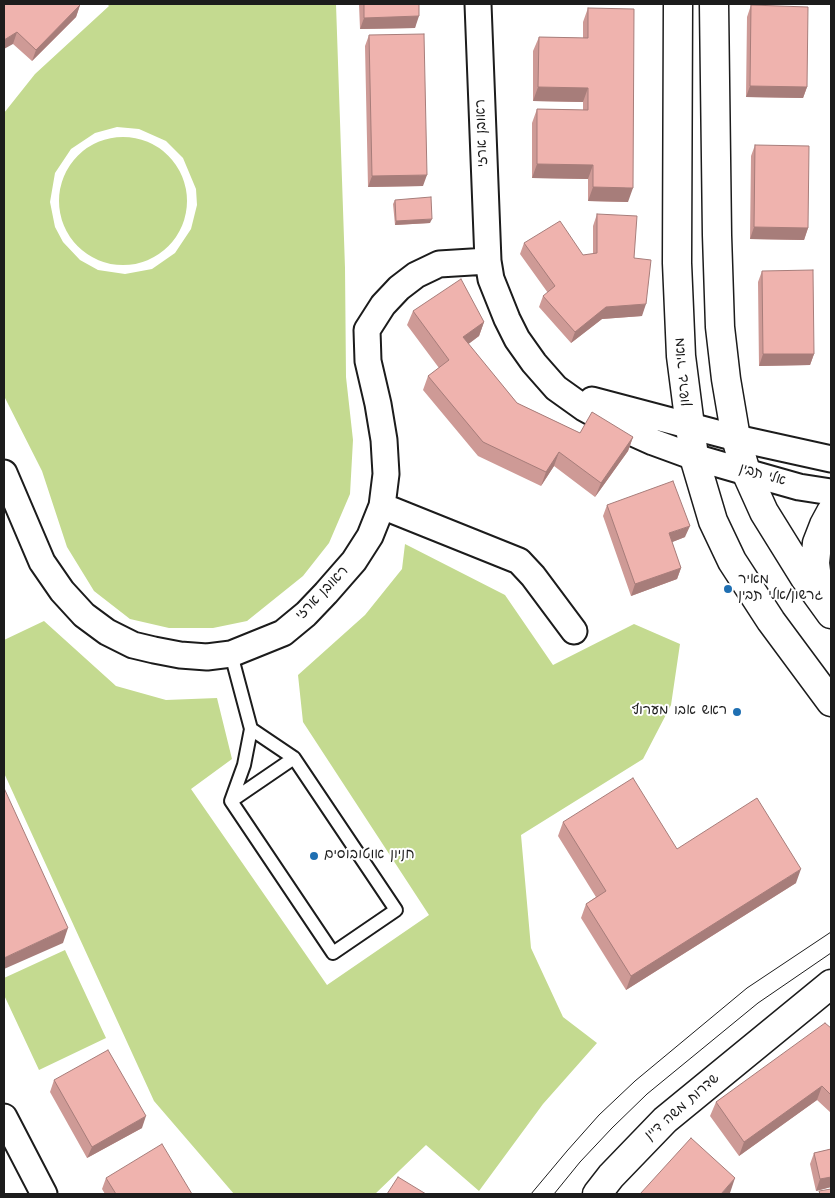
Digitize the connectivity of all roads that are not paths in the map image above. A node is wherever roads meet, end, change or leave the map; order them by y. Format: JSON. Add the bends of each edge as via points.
{"nodes":[{"id":1,"x":478,"y":4,"type":"edge"},
{"id":2,"x":678,"y":4,"type":"edge"},
{"id":3,"x":714,"y":4,"type":"edge"},
{"id":4,"x":488,"y":261,"type":"junction"},
{"id":5,"x":556,"y":388,"type":"junction"},
{"id":6,"x":689,"y":426,"type":"junction"},
{"id":7,"x":736,"y":438,"type":"junction"},
{"id":8,"x":694,"y":457,"type":"junction"},
{"id":9,"x":831,"y":458,"type":"edge"},
{"id":10,"x":746,"y":472,"type":"junction"},
{"id":11,"x":4,"y":473,"type":"edge"},
{"id":12,"x":831,"y":492,"type":"edge"},
{"id":13,"x":382,"y":506,"type":"junction"},
{"id":14,"x":831,"y":512,"type":"edge"},
{"id":15,"x":825,"y":606,"type":"edge"},
{"id":16,"x":574,"y":631,"type":"dead end"},
{"id":17,"x":231,"y":654,"type":"junction"},
{"id":18,"x":831,"y":702,"type":"edge"},
{"id":19,"x":251,"y":729,"type":"junction"},
{"id":20,"x":294,"y":758,"type":"junction"},
{"id":21,"x":231,"y":801,"type":"junction"},
{"id":22,"x":831,"y":984,"type":"edge"},
{"id":23,"x":831,"y":1006,"type":"edge"},
{"id":24,"x":754,"y":1049,"type":"junction"},
{"id":25,"x":4,"y":1116,"type":"edge"},
{"id":26,"x":44,"y":1194,"type":"edge"},
{"id":27,"x":597,"y":1194,"type":"edge"}],
"edges":[{"from":1,"to":4,"type":"street","name":"ראובן ארזי"},
{"from":2,"to":6,"type":"street","name":"מאיר גרשון","via":[[676,263]]},
{"from":3,"to":7,"type":"street","via":[[720,327]]},
{"from":4,"to":5,"type":"street","name":"ראובן ארזי","via":[[491,279],[517,339]]},
{"from":4,"to":13,"type":"street","name":"ראובן ארזי","via":[[438,264],[416,275],[383,305],[367,330],[368,361],[384,440],[386,474]]},
{"from":5,"to":6,"type":"street","name":"ראובן ארזי"},
{"from":5,"to":8,"type":"street","name":"ראובן ארזי","via":[[613,424]]},
{"from":6,"to":7,"type":"street","name":"ראובן ארזי"},
{"from":6,"to":8,"type":"street","name":"מאיר גרשון"},
{"from":7,"to":9,"type":"street"},
{"from":7,"to":10,"type":"street"},
{"from":8,"to":10,"type":"street","name":"אלי תבין"},
{"from":8,"to":18,"type":"street","name":"מאיר גרשון","via":[[713,521],[732,561],[750,592]]},
{"from":10,"to":12,"type":"street","name":"אלי תבין"},
{"from":10,"to":15,"type":"street","via":[[764,512]]},
{"from":11,"to":17,"type":"street","name":"ראובן ארזי","via":[[42,562],[62,592],[84,615],[133,645],[180,655],[207,657]]},
{"from":13,"to":16,"type":"street","via":[[519,561]]},
{"from":13,"to":17,"type":"street","name":"ראובן ארזי","via":[[370,536],[354,561],[306,614],[283,632]]},
{"from":14,"to":15,"type":"street","via":[[818,543],[814,563]]},
{"from":17,"to":19,"type":"lane"},
{"from":19,"to":20,"type":"lane"},
{"from":19,"to":21,"type":"lane","via":[[244,765]]},
{"from":20,"to":21,"type":"lane"},
{"from":20,"to":21,"type":"lane","via":[[396,910],[381,921],[333,953]]},
{"from":22,"to":24,"type":"street","name":"שדרות משה דיין"},
{"from":23,"to":24,"type":"street","name":"שדרות משה דיין"},
{"from":24,"to":27,"type":"street","name":"שדרות משה דיין","via":[[666,1120]]},
{"from":25,"to":26,"type":"street"}]}
